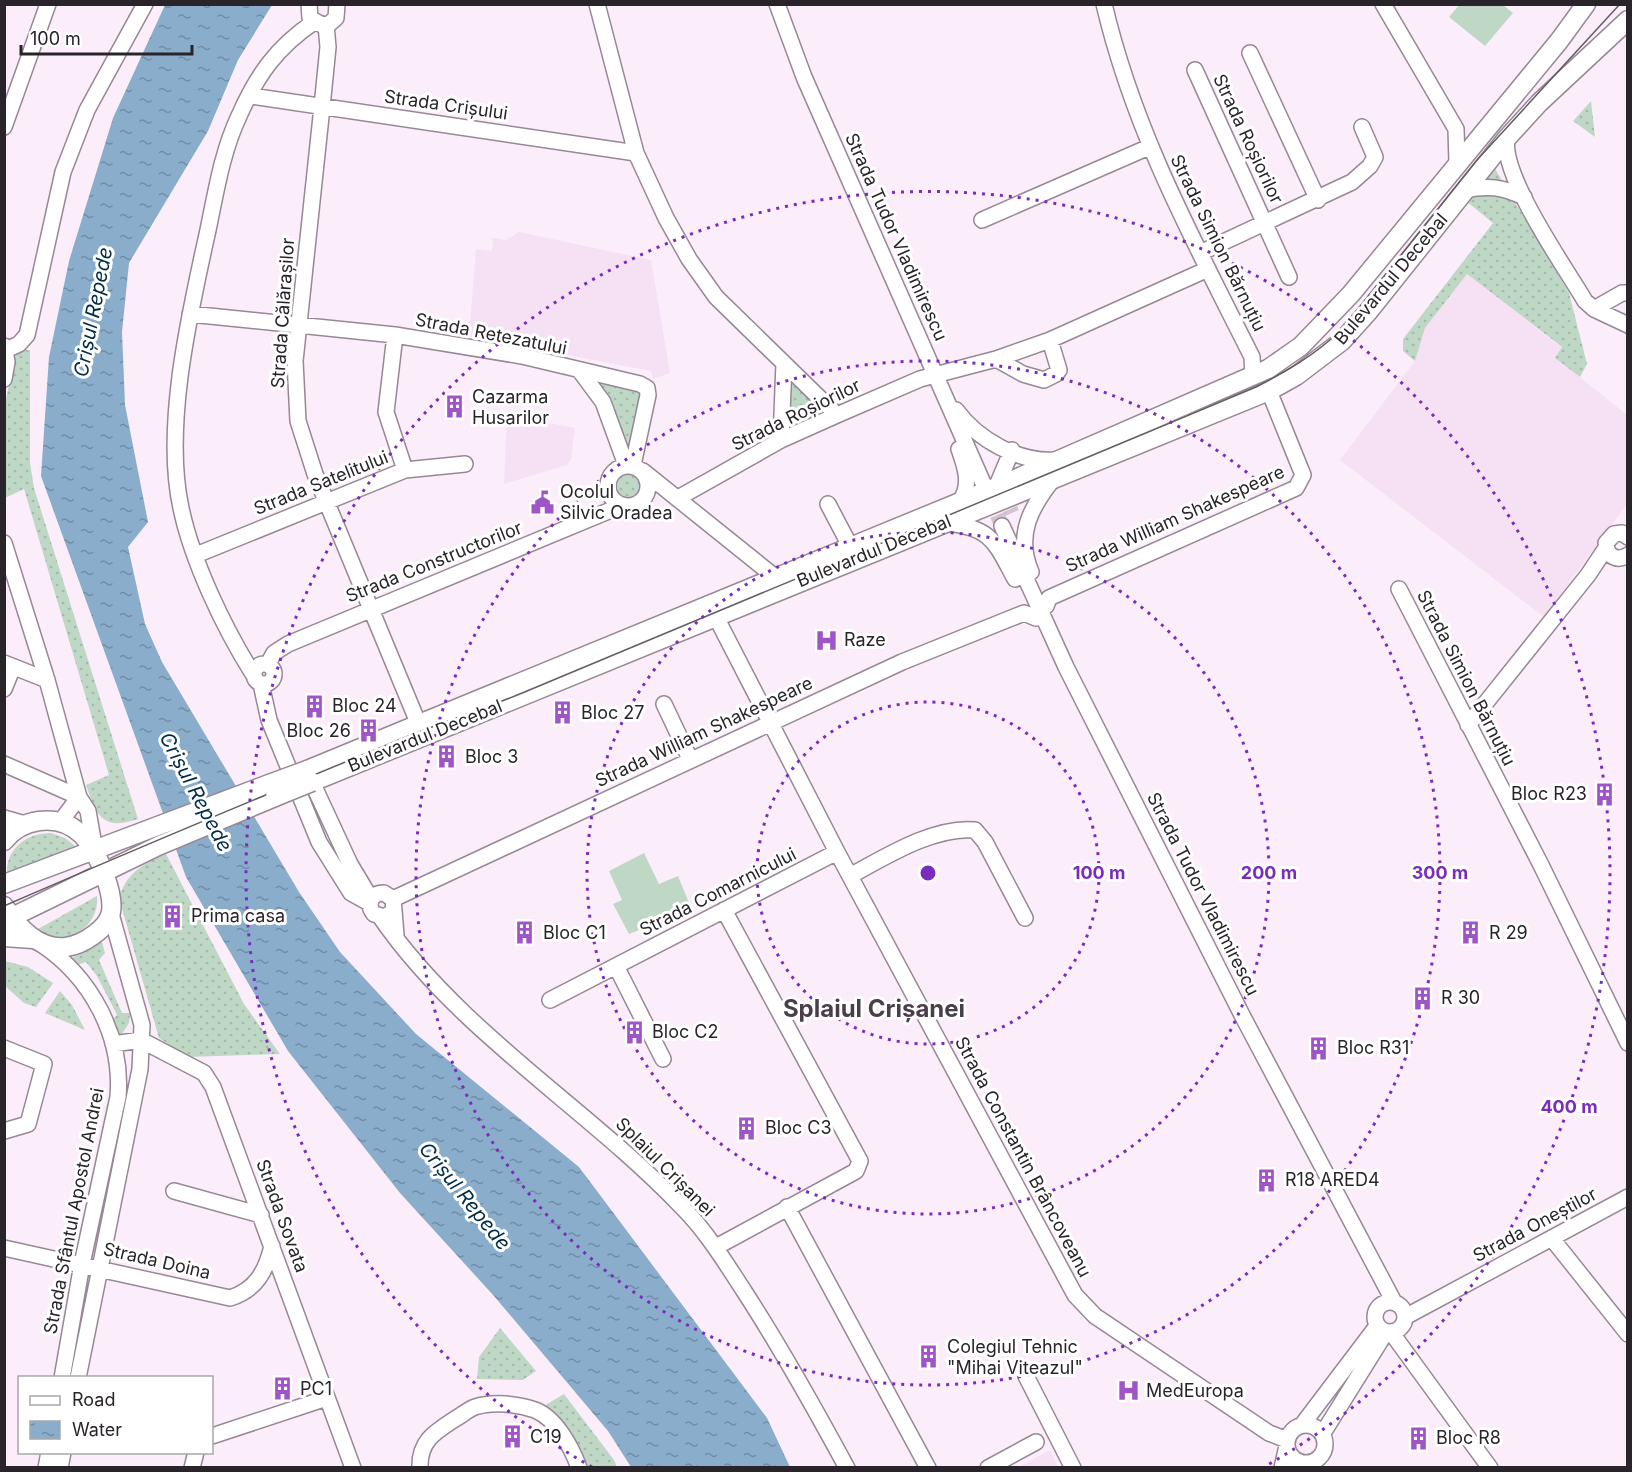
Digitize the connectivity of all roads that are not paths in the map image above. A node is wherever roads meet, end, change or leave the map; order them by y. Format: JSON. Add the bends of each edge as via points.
{"nodes":[{"id":1,"x":48,"y":4,"type":"edge"},
{"id":2,"x":145,"y":4,"type":"edge"},
{"id":3,"x":597,"y":4,"type":"edge"},
{"id":4,"x":777,"y":4,"type":"edge"},
{"id":5,"x":1104,"y":4,"type":"edge"},
{"id":6,"x":1383,"y":4,"type":"edge"},
{"id":7,"x":1586,"y":4,"type":"edge"},
{"id":8,"x":308,"y":5,"type":"edge"},
{"id":9,"x":339,"y":6,"type":"edge"},
{"id":10,"x":1628,"y":20,"type":"edge"},
{"id":11,"x":320,"y":24,"type":"junction"},
{"id":12,"x":1250,"y":53,"type":"dead end"},
{"id":13,"x":1195,"y":70,"type":"dead end"},
{"id":14,"x":251,"y":96,"type":"junction"},
{"id":15,"x":322,"y":107,"type":"junction"},
{"id":16,"x":4,"y":127,"type":"edge"},
{"id":17,"x":1362,"y":128,"type":"dead end"},
{"id":18,"x":1455,"y":129,"type":"junction"},
{"id":19,"x":1481,"y":134,"type":"junction"},
{"id":20,"x":1507,"y":138,"type":"junction"},
{"id":21,"x":1149,"y":147,"type":"junction"},
{"id":22,"x":636,"y":153,"type":"junction"},
{"id":23,"x":1457,"y":164,"type":"junction"},
{"id":24,"x":1465,"y":190,"type":"junction"},
{"id":25,"x":1524,"y":197,"type":"junction"},
{"id":26,"x":1318,"y":200,"type":"junction"},
{"id":27,"x":982,"y":220,"type":"dead end"},
{"id":28,"x":1265,"y":224,"type":"junction"},
{"id":29,"x":1200,"y":253,"type":"junction"},
{"id":30,"x":1208,"y":269,"type":"junction"},
{"id":31,"x":1289,"y":277,"type":"dead end"},
{"id":32,"x":1626,"y":288,"type":"edge"},
{"id":33,"x":1594,"y":309,"type":"junction"},
{"id":34,"x":190,"y":314,"type":"junction"},
{"id":35,"x":299,"y":325,"type":"junction"},
{"id":36,"x":1628,"y":325,"type":"edge"},
{"id":37,"x":395,"y":335,"type":"junction"},
{"id":38,"x":1050,"y":340,"type":"junction"},
{"id":39,"x":5,"y":348,"type":"edge"},
{"id":40,"x":996,"y":359,"type":"junction"},
{"id":41,"x":784,"y":363,"type":"junction"},
{"id":42,"x":580,"y":371,"type":"junction"},
{"id":43,"x":1260,"y":373,"type":"junction"},
{"id":44,"x":4,"y":379,"type":"edge"},
{"id":45,"x":940,"y":380,"type":"junction"},
{"id":46,"x":1269,"y":391,"type":"junction"},
{"id":47,"x":837,"y":415,"type":"junction"},
{"id":48,"x":780,"y":440,"type":"junction"},
{"id":49,"x":1011,"y":451,"type":"junction"},
{"id":50,"x":465,"y":464,"type":"dead end"},
{"id":51,"x":634,"y":467,"type":"junction"},
{"id":52,"x":1056,"y":468,"type":"junction"},
{"id":53,"x":405,"y":470,"type":"junction"},
{"id":54,"x":678,"y":498,"type":"junction"},
{"id":55,"x":644,"y":499,"type":"junction"},
{"id":56,"x":327,"y":501,"type":"junction"},
{"id":57,"x":960,"y":501,"type":"junction"},
{"id":58,"x":828,"y":504,"type":"dead end"},
{"id":59,"x":623,"y":505,"type":"junction"},
{"id":60,"x":944,"y":523,"type":"junction"},
{"id":61,"x":1002,"y":526,"type":"tunnel mouth"},
{"id":62,"x":1626,"y":533,"type":"edge"},
{"id":63,"x":4,"y":543,"type":"edge"},
{"id":64,"x":850,"y":546,"type":"junction"},
{"id":65,"x":1606,"y":548,"type":"junction"},
{"id":66,"x":196,"y":555,"type":"junction"},
{"id":67,"x":1622,"y":557,"type":"edge"},
{"id":68,"x":1588,"y":574,"type":"junction"},
{"id":69,"x":775,"y":577,"type":"junction"},
{"id":70,"x":1398,"y":590,"type":"dead end"},
{"id":71,"x":372,"y":608,"type":"junction"},
{"id":72,"x":1033,"y":610,"type":"junction"},
{"id":73,"x":716,"y":617,"type":"junction"},
{"id":74,"x":1049,"y":631,"type":"junction"},
{"id":75,"x":9,"y":665,"type":"edge"},
{"id":76,"x":257,"y":679,"type":"junction"},
{"id":77,"x":47,"y":680,"type":"junction"},
{"id":78,"x":4,"y":689,"type":"edge"},
{"id":79,"x":663,"y":704,"type":"dead end"},
{"id":80,"x":771,"y":722,"type":"junction"},
{"id":81,"x":419,"y":725,"type":"junction"},
{"id":82,"x":1468,"y":725,"type":"junction"},
{"id":83,"x":690,"y":759,"type":"junction"},
{"id":84,"x":4,"y":764,"type":"edge"},
{"id":85,"x":309,"y":776,"type":"junction"},
{"id":86,"x":79,"y":797,"type":"junction"},
{"id":87,"x":4,"y":818,"type":"edge"},
{"id":88,"x":61,"y":821,"type":"junction"},
{"id":89,"x":25,"y":824,"type":"junction"},
{"id":90,"x":4,"y":841,"type":"edge"},
{"id":91,"x":95,"y":851,"type":"junction"},
{"id":92,"x":837,"y":852,"type":"junction"},
{"id":93,"x":104,"y":873,"type":"junction"},
{"id":94,"x":850,"y":876,"type":"junction"},
{"id":95,"x":4,"y":884,"type":"edge"},
{"id":96,"x":381,"y":904,"type":"junction"},
{"id":97,"x":724,"y":910,"type":"junction"},
{"id":98,"x":111,"y":914,"type":"junction"},
{"id":99,"x":7,"y":915,"type":"edge"},
{"id":100,"x":1025,"y":918,"type":"dead end"},
{"id":101,"x":4,"y":937,"type":"edge"},
{"id":102,"x":33,"y":939,"type":"junction"},
{"id":103,"x":616,"y":966,"type":"junction"},
{"id":104,"x":550,"y":1000,"type":"dead end"},
{"id":105,"x":141,"y":1040,"type":"junction"},
{"id":106,"x":1628,"y":1043,"type":"edge"},
{"id":107,"x":113,"y":1044,"type":"junction"},
{"id":108,"x":4,"y":1048,"type":"edge"},
{"id":109,"x":663,"y":1059,"type":"dead end"},
{"id":110,"x":4,"y":1131,"type":"edge"},
{"id":111,"x":174,"y":1191,"type":"dead end"},
{"id":112,"x":1624,"y":1204,"type":"edge"},
{"id":113,"x":787,"y":1207,"type":"junction"},
{"id":114,"x":261,"y":1215,"type":"junction"},
{"id":115,"x":1553,"y":1240,"type":"junction"},
{"id":116,"x":272,"y":1246,"type":"junction"},
{"id":117,"x":716,"y":1247,"type":"junction"},
{"id":118,"x":4,"y":1248,"type":"edge"},
{"id":119,"x":82,"y":1264,"type":"junction"},
{"id":120,"x":100,"y":1268,"type":"junction"},
{"id":121,"x":1377,"y":1274,"type":"junction"},
{"id":122,"x":1391,"y":1319,"type":"junction"},
{"id":123,"x":1628,"y":1334,"type":"edge"},
{"id":124,"x":62,"y":1376,"type":"edge"},
{"id":125,"x":78,"y":1376,"type":"edge"},
{"id":126,"x":1026,"y":1376,"type":"dead end"},
{"id":127,"x":327,"y":1398,"type":"junction"},
{"id":128,"x":1302,"y":1425,"type":"junction"},
{"id":129,"x":1323,"y":1433,"type":"junction"},
{"id":130,"x":213,"y":1436,"type":"edge"},
{"id":131,"x":1036,"y":1442,"type":"dead end"},
{"id":132,"x":1287,"y":1443,"type":"junction"},
{"id":133,"x":1324,"y":1451,"type":"junction"},
{"id":134,"x":1305,"y":1465,"type":"edge"},
{"id":135,"x":352,"y":1467,"type":"edge"},
{"id":136,"x":420,"y":1467,"type":"edge"},
{"id":137,"x":579,"y":1467,"type":"edge"},
{"id":138,"x":848,"y":1467,"type":"edge"},
{"id":139,"x":928,"y":1467,"type":"edge"},
{"id":140,"x":988,"y":1467,"type":"edge"},
{"id":141,"x":1073,"y":1467,"type":"edge"},
{"id":142,"x":1282,"y":1467,"type":"edge"},
{"id":143,"x":1328,"y":1467,"type":"edge"},
{"id":144,"x":1490,"y":1467,"type":"edge"}],
"edges":[{"from":1,"to":16,"type":"street"},
{"from":2,"to":39,"type":"street","via":[[87,110],[63,172],[27,335],[19,344]]},
{"from":3,"to":22,"type":"street"},
{"from":4,"to":45,"type":"street","name":"Strada Tudor Vladimirescu","via":[[804,76]]},
{"from":5,"to":21,"type":"street","name":"Strada Simion Bărnuțiu","via":[[1115,52]]},
{"from":6,"to":18,"type":"street"},
{"from":7,"to":19,"type":"main road","name":"Bulevardul Decebal"},
{"from":8,"to":11,"type":"street","name":"Strada Călărașilor","via":[[309,15]]},
{"from":9,"to":11,"type":"street","via":[[336,18]]},
{"from":10,"to":20,"type":"main road","name":"Bulevardul Decebal"},
{"from":11,"to":14,"type":"street","via":[[274,55]]},
{"from":11,"to":15,"type":"street","name":"Strada Călărașilor","via":[[328,47]]},
{"from":12,"to":26,"type":"street"},
{"from":13,"to":28,"type":"street","name":"Strada Roșiorilor"},
{"from":14,"to":15,"type":"street","name":"Strada Crișului"},
{"from":14,"to":34,"type":"street","via":[[239,116],[223,162]]},
{"from":15,"to":22,"type":"street","name":"Strada Crișului"},
{"from":15,"to":35,"type":"street","name":"Strada Călărașilor"},
{"from":17,"to":26,"type":"street","name":"Strada Roșiorilor","via":[[1375,157],[1370,166],[1352,182]]},
{"from":18,"to":19,"type":"street","via":[[1471,136]]},
{"from":18,"to":23,"type":"street"},
{"from":19,"to":23,"type":"main road","name":"Bulevardul Decebal"},
{"from":20,"to":24,"type":"main road","name":"Bulevardul Decebal"},
{"from":20,"to":25,"type":"street","via":[[1507,159]]},
{"from":21,"to":27,"type":"street","name":"Strada Simion Bărnuțiu"},
{"from":21,"to":29,"type":"street","name":"Strada Simion Bărnuțiu"},
{"from":22,"to":41,"type":"street","via":[[689,259],[716,297]]},
{"from":23,"to":43,"type":"main road","name":"Bulevardul Decebal","via":[[1333,314],[1301,346]]},
{"from":24,"to":25,"type":"street","via":[[1500,187]]},
{"from":24,"to":46,"type":"main road","name":"Bulevardul Decebal","via":[[1342,341]]},
{"from":25,"to":33,"type":"street","via":[[1585,301]]},
{"from":26,"to":28,"type":"street","name":"Strada Roșiorilor"},
{"from":28,"to":29,"type":"street","name":"Strada Roșiorilor"},
{"from":28,"to":31,"type":"street"},
{"from":29,"to":30,"type":"street","name":"Strada Simion Bărnuțiu"},
{"from":30,"to":38,"type":"street"},
{"from":30,"to":43,"type":"street","name":"Strada Simion Bărnuțiu"},
{"from":32,"to":33,"type":"street"},
{"from":33,"to":36,"type":"street"},
{"from":34,"to":35,"type":"street","name":"Strada Retezatului"},
{"from":34,"to":66,"type":"street","via":[[175,430],[175,462],[180,508]]},
{"from":35,"to":37,"type":"street","name":"Strada Retezatului"},
{"from":35,"to":56,"type":"street","name":"Strada Călărașilor","via":[[298,421]]},
{"from":37,"to":42,"type":"street","name":"Strada Retezatului","via":[[522,356]]},
{"from":37,"to":53,"type":"street","name":"Strada Retezatului","via":[[386,412]]},
{"from":38,"to":40,"type":"street"},
{"from":38,"to":40,"type":"street","via":[[1059,370],[1044,380]]},
{"from":39,"to":44,"type":"street"},
{"from":40,"to":45,"type":"street","via":[[951,372]]},
{"from":41,"to":47,"type":"street"},
{"from":41,"to":48,"type":"street"},
{"from":42,"to":51,"type":"street","via":[[603,402]]},
{"from":42,"to":51,"type":"street","name":"Strada Retezatului","via":[[647,388]]},
{"from":43,"to":52,"type":"main road","name":"Bulevardul Decebal"},
{"from":45,"to":47,"type":"street","name":"Strada Roșiorilor"},
{"from":45,"to":49,"type":"street","via":[[961,416],[984,436]]},
{"from":45,"to":49,"type":"street","name":"Strada Tudor Vladimirescu","via":[[991,483]]},
{"from":45,"to":57,"type":"street","via":[[965,467],[966,484]]},
{"from":46,"to":52,"type":"main road","name":"Bulevardul Decebal"},
{"from":46,"to":72,"type":"street","name":"Strada William Shakespeare","via":[[1303,475],[1296,488],[1049,598]]},
{"from":47,"to":48,"type":"street","name":"Strada Roșiorilor"},
{"from":48,"to":54,"type":"street","name":"Strada Roșiorilor"},
{"from":49,"to":52,"type":"street"},
{"from":50,"to":53,"type":"street","name":"Strada Satelitului"},
{"from":51,"to":54,"type":"street"},
{"from":51,"to":55,"type":"street","via":[[649,487]]},
{"from":51,"to":59,"type":"street","via":[[615,470],[608,485],[611,496]]},
{"from":52,"to":57,"type":"main road","name":"Bulevardul Decebal"},
{"from":52,"to":60,"type":"main road","name":"Bulevardul Decebal"},
{"from":52,"to":72,"type":"street","via":[[1031,509],[1024,536]]},
{"from":53,"to":56,"type":"street","name":"Strada Satelitului"},
{"from":54,"to":55,"type":"street"},
{"from":54,"to":69,"type":"street"},
{"from":55,"to":59,"type":"street","via":[[634,505]]},
{"from":56,"to":66,"type":"street","name":"Strada Satelitului"},
{"from":56,"to":71,"type":"street","name":"Strada Călărașilor"},
{"from":57,"to":64,"type":"main road","name":"Bulevardul Decebal"},
{"from":58,"to":64,"type":"street"},
{"from":59,"to":71,"type":"street","name":"Strada Constructorilor"},
{"from":60,"to":72,"type":"street","via":[[977,528],[990,536]]},
{"from":60,"to":73,"type":"main road","name":"Bulevardul Decebal"},
{"from":61,"to":74,"type":"street","name":"Strada Tudor Vladimirescu"},
{"from":62,"to":65,"type":"street","via":[[1610,536]]},
{"from":63,"to":77,"type":"street"},
{"from":64,"to":69,"type":"main road","name":"Bulevardul Decebal"},
{"from":65,"to":67,"type":"street","via":[[1610,555]]},
{"from":65,"to":68,"type":"street"},
{"from":66,"to":76,"type":"street","via":[[222,620]]},
{"from":67,"to":68,"type":"street"},
{"from":68,"to":82,"type":"street"},
{"from":69,"to":81,"type":"main road","name":"Bulevardul Decebal"},
{"from":70,"to":82,"type":"street","name":"Strada Simion Bărnuțiu"},
{"from":71,"to":76,"type":"street","name":"Strada Constructorilor","via":[[288,644],[274,653],[268,664],[273,669],[273,679],[268,683]]},
{"from":71,"to":81,"type":"street","name":"Strada Călărașilor"},
{"from":72,"to":74,"type":"street"},
{"from":72,"to":80,"type":"street","name":"Strada William Shakespeare","via":[[902,662]]},
{"from":73,"to":80,"type":"street","name":"Strada Constantin Brâncoveanu"},
{"from":73,"to":85,"type":"main road","name":"Bulevardul Decebal"},
{"from":74,"to":121,"type":"street","name":"Strada Tudor Vladimirescu"},
{"from":75,"to":77,"type":"street"},
{"from":75,"to":78,"type":"street"},
{"from":76,"to":96,"type":"street","via":[[269,720],[320,842],[351,893]]},
{"from":77,"to":86,"type":"street"},
{"from":79,"to":83,"type":"street"},
{"from":80,"to":83,"type":"street","name":"Strada William Shakespeare"},
{"from":80,"to":92,"type":"street","name":"Strada Constantin Brâncoveanu"},
{"from":81,"to":85,"type":"main road","name":"Bulevardul Decebal"},
{"from":82,"to":106,"type":"street","name":"Strada Simion Bărnuțiu"},
{"from":83,"to":96,"type":"street","name":"Strada William Shakespeare"},
{"from":84,"to":86,"type":"street"},
{"from":85,"to":91,"type":"main road","name":"Bulevardul Decebal","bridge":true,"via":[[150,828]]},
{"from":85,"to":93,"type":"main road","name":"Bulevardul Decebal","bridge":true},
{"from":85,"to":96,"type":"street","via":[[350,864]]},
{"from":86,"to":88,"type":"street"},
{"from":86,"to":91,"type":"street","via":[[88,811]]},
{"from":87,"to":89,"type":"street"},
{"from":88,"to":89,"type":"main road"},
{"from":88,"to":91,"type":"main road","via":[[81,832]]},
{"from":89,"to":90,"type":"main road"},
{"from":91,"to":93,"type":"main road"},
{"from":91,"to":95,"type":"main road","name":"Bulevardul Decebal"},
{"from":92,"to":94,"type":"street","name":"Strada Constantin Brâncoveanu"},
{"from":92,"to":97,"type":"street","name":"Strada Comarnicului"},
{"from":93,"to":98,"type":"main road"},
{"from":93,"to":99,"type":"main road","name":"Bulevardul Decebal"},
{"from":94,"to":100,"type":"street","via":[[909,844],[963,829],[975,830],[986,842]]},
{"from":94,"to":132,"type":"street","name":"Strada Constantin Brâncoveanu","via":[[1075,1295],[1105,1323]]},
{"from":96,"to":117,"type":"street","name":"Splaiul Crișanei","via":[[397,941],[474,1022],[592,1123],[683,1208]]},
{"from":97,"to":103,"type":"street","name":"Strada Comarnicului"},
{"from":97,"to":113,"type":"street","via":[[860,1161],[859,1166]]},
{"from":98,"to":102,"type":"main road","via":[[98,930],[69,946],[52,946]]},
{"from":98,"to":105,"type":"street","name":"Strada Sfântul Apostol Andrei","via":[[138,1005]]},
{"from":99,"to":102,"type":"main road"},
{"from":101,"to":102,"type":"main road"},
{"from":102,"to":107,"type":"street","name":"Strada Sfântul Apostol Andrei","via":[[77,975],[105,1019]]},
{"from":103,"to":104,"type":"street","name":"Strada Comarnicului"},
{"from":103,"to":109,"type":"street"},
{"from":105,"to":107,"type":"street"},
{"from":105,"to":114,"type":"street","name":"Strada Sovata","via":[[204,1073],[213,1087]]},
{"from":105,"to":120,"type":"street","name":"Strada Sfântul Apostol Andrei","via":[[140,1069]]},
{"from":107,"to":119,"type":"street","name":"Strada Sfântul Apostol Andrei","via":[[119,1061],[118,1097]]},
{"from":108,"to":110,"type":"street","via":[[44,1064],[28,1124]]},
{"from":111,"to":114,"type":"street"},
{"from":112,"to":115,"type":"street","name":"Strada Oneștilor"},
{"from":113,"to":117,"type":"street"},
{"from":113,"to":139,"type":"street"},
{"from":114,"to":116,"type":"street","name":"Strada Sovata"},
{"from":115,"to":122,"type":"street","name":"Strada Oneștilor"},
{"from":115,"to":123,"type":"street"},
{"from":116,"to":120,"type":"street","name":"Strada Doina","via":[[260,1278],[242,1294],[230,1298]]},
{"from":116,"to":127,"type":"street","name":"Strada Sovata"},
{"from":117,"to":138,"type":"street","name":"Splaiul Crișanei","via":[[785,1355]]},
{"from":118,"to":119,"type":"street","name":"Strada Doina"},
{"from":119,"to":120,"type":"street","name":"Strada Doina"},
{"from":119,"to":124,"type":"street","name":"Strada Sfântul Apostol Andrei"},
{"from":120,"to":125,"type":"street","name":"Strada Sfântul Apostol Andrei"},
{"from":121,"to":122,"type":"street","name":"Strada Tudor Vladimirescu"},
{"from":121,"to":122,"type":"street","name":"Strada Tudor Vladimirescu"},
{"from":122,"to":128,"type":"street","name":"Strada Oneștilor"},
{"from":122,"to":129,"type":"street","name":"Strada Oneștilor"},
{"from":122,"to":144,"type":"street"},
{"from":126,"to":141,"type":"street"},
{"from":127,"to":130,"type":"street"},
{"from":127,"to":135,"type":"street","name":"Strada Sovata"},
{"from":128,"to":129,"type":"street","via":[[1314,1426]]},
{"from":128,"to":132,"type":"street","via":[[1292,1430]]},
{"from":129,"to":133,"type":"street"},
{"from":131,"to":140,"type":"street"},
{"from":132,"to":134,"type":"street","via":[[1292,1457]]},
{"from":132,"to":142,"type":"street"},
{"from":133,"to":134,"type":"street"},
{"from":133,"to":143,"type":"street"},
{"from":136,"to":137,"type":"street","via":[[424,1443],[433,1433],[476,1407],[508,1404],[537,1410],[554,1424]]}]}
